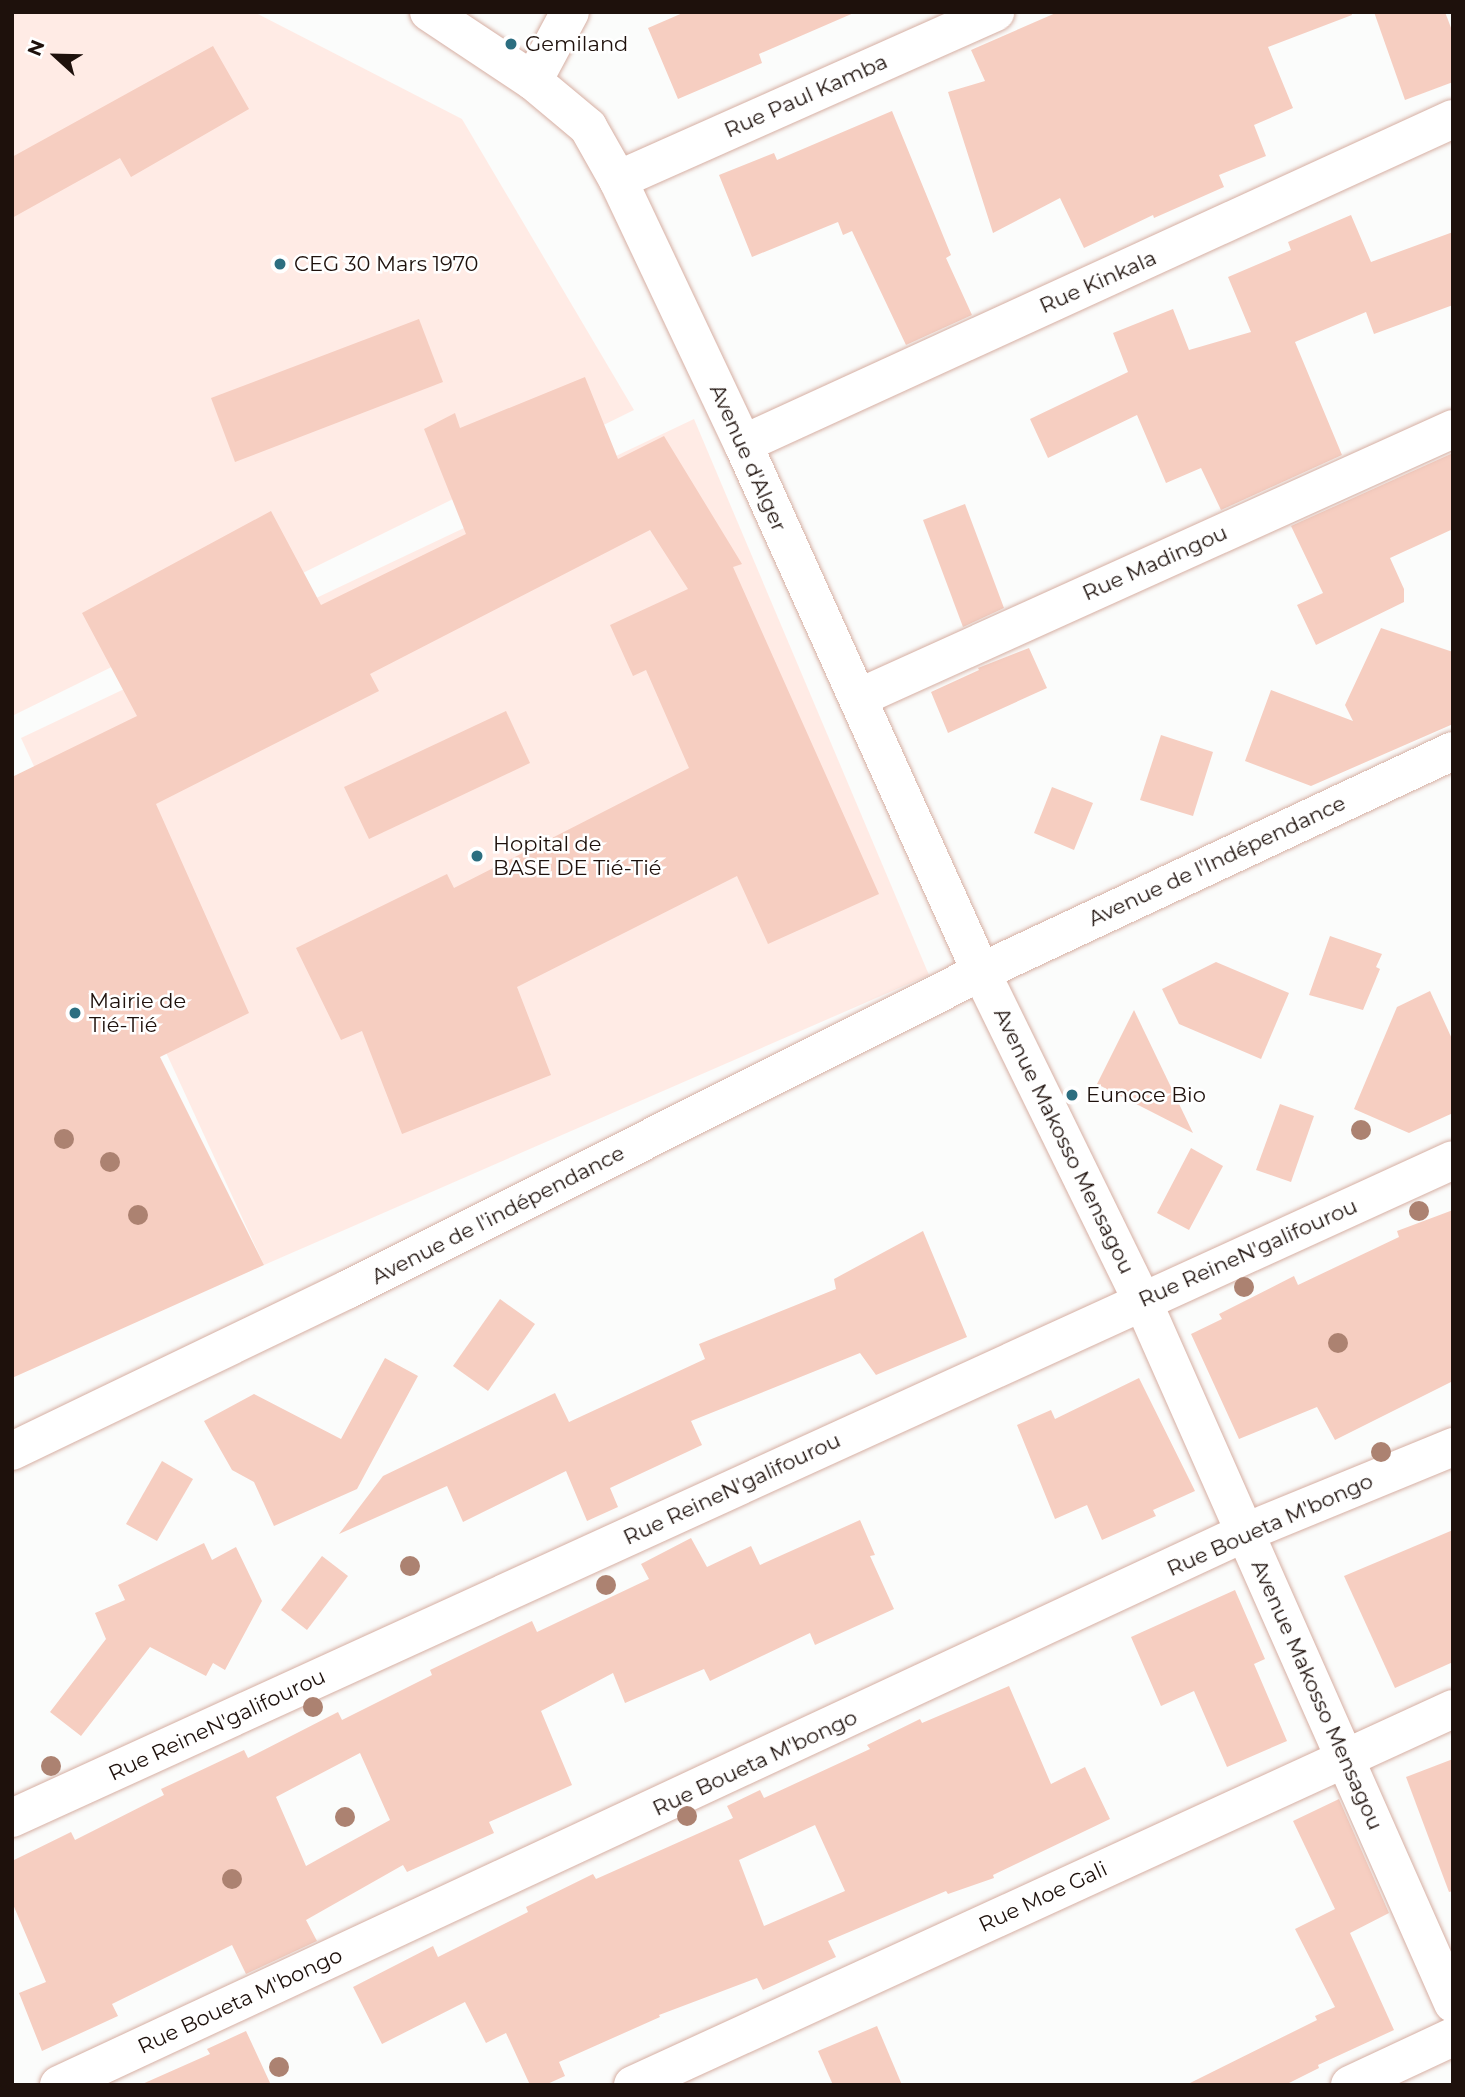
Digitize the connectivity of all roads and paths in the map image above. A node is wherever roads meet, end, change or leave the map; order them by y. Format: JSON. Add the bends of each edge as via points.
{"nodes":[{"id":1,"x":429,"y":12,"type":"edge"},
{"id":2,"x":570,"y":12,"type":"edge"},
{"id":3,"x":995,"y":12,"type":"edge"},
{"id":4,"x":533,"y":81,"type":"junction"},
{"id":5,"x":1453,"y":120,"type":"edge"},
{"id":6,"x":618,"y":180,"type":"junction"},
{"id":7,"x":1453,"y":429,"type":"edge"},
{"id":8,"x":743,"y":444,"type":"junction"},
{"id":9,"x":858,"y":698,"type":"junction"},
{"id":10,"x":1453,"y":751,"type":"edge"},
{"id":11,"x":981,"y":972,"type":"junction"},
{"id":12,"x":1453,"y":1160,"type":"edge"},
{"id":13,"x":1142,"y":1300,"type":"junction"},
{"id":14,"x":1453,"y":1447,"type":"edge"},
{"id":15,"x":12,"y":1451,"type":"edge"},
{"id":16,"x":1246,"y":1532,"type":"junction"},
{"id":17,"x":1453,"y":1709,"type":"edge"},
{"id":18,"x":1346,"y":1758,"type":"junction"},
{"id":19,"x":12,"y":1818,"type":"edge"},
{"id":20,"x":1453,"y":2003,"type":"edge"},
{"id":21,"x":1453,"y":2037,"type":"edge"},
{"id":22,"x":60,"y":2085,"type":"edge"},
{"id":23,"x":632,"y":2085,"type":"edge"},
{"id":24,"x":1350,"y":2085,"type":"edge"}],
"edges":[{"from":1,"to":4,"type":"street","name":"Avenue d'Alger"},
{"from":2,"to":4,"type":"street"},
{"from":3,"to":6,"type":"street","name":"Rue Paul Kamba"},
{"from":4,"to":6,"type":"street","name":"Avenue d'Alger","via":[[588,127]]},
{"from":5,"to":8,"type":"street","name":"Rue Kinkala"},
{"from":6,"to":8,"type":"street","name":"Avenue d'Alger"},
{"from":7,"to":9,"type":"street","name":"Rue Madingou"},
{"from":8,"to":9,"type":"street","name":"Avenue d'Alger"},
{"from":9,"to":11,"type":"street","name":"Avenue d'Alger"},
{"from":10,"to":11,"type":"street","name":"Avenue de l'Indépendance"},
{"from":11,"to":13,"type":"street","name":"Avenue Makosso Mensagou"},
{"from":11,"to":15,"type":"street","name":"Avenue de l'indépendance","via":[[347,1290]]},
{"from":12,"to":13,"type":"street","name":"Rue ReineN'galifourou"},
{"from":13,"to":16,"type":"street","name":"Avenue Makosso Mensagou"},
{"from":13,"to":19,"type":"street","name":"Rue ReineN'galifourou"},
{"from":14,"to":16,"type":"street","name":"Rue Boueta M'bongo"},
{"from":16,"to":18,"type":"street","name":"Avenue Makosso Mensagou"},
{"from":16,"to":22,"type":"street","name":"Rue Boueta M'bongo"},
{"from":17,"to":18,"type":"street","name":"Rue Moe Gali"},
{"from":18,"to":20,"type":"street","name":"Avenue Makosso Mensagou"},
{"from":18,"to":23,"type":"street","name":"Rue Moe Gali"},
{"from":21,"to":24,"type":"street"}]}
